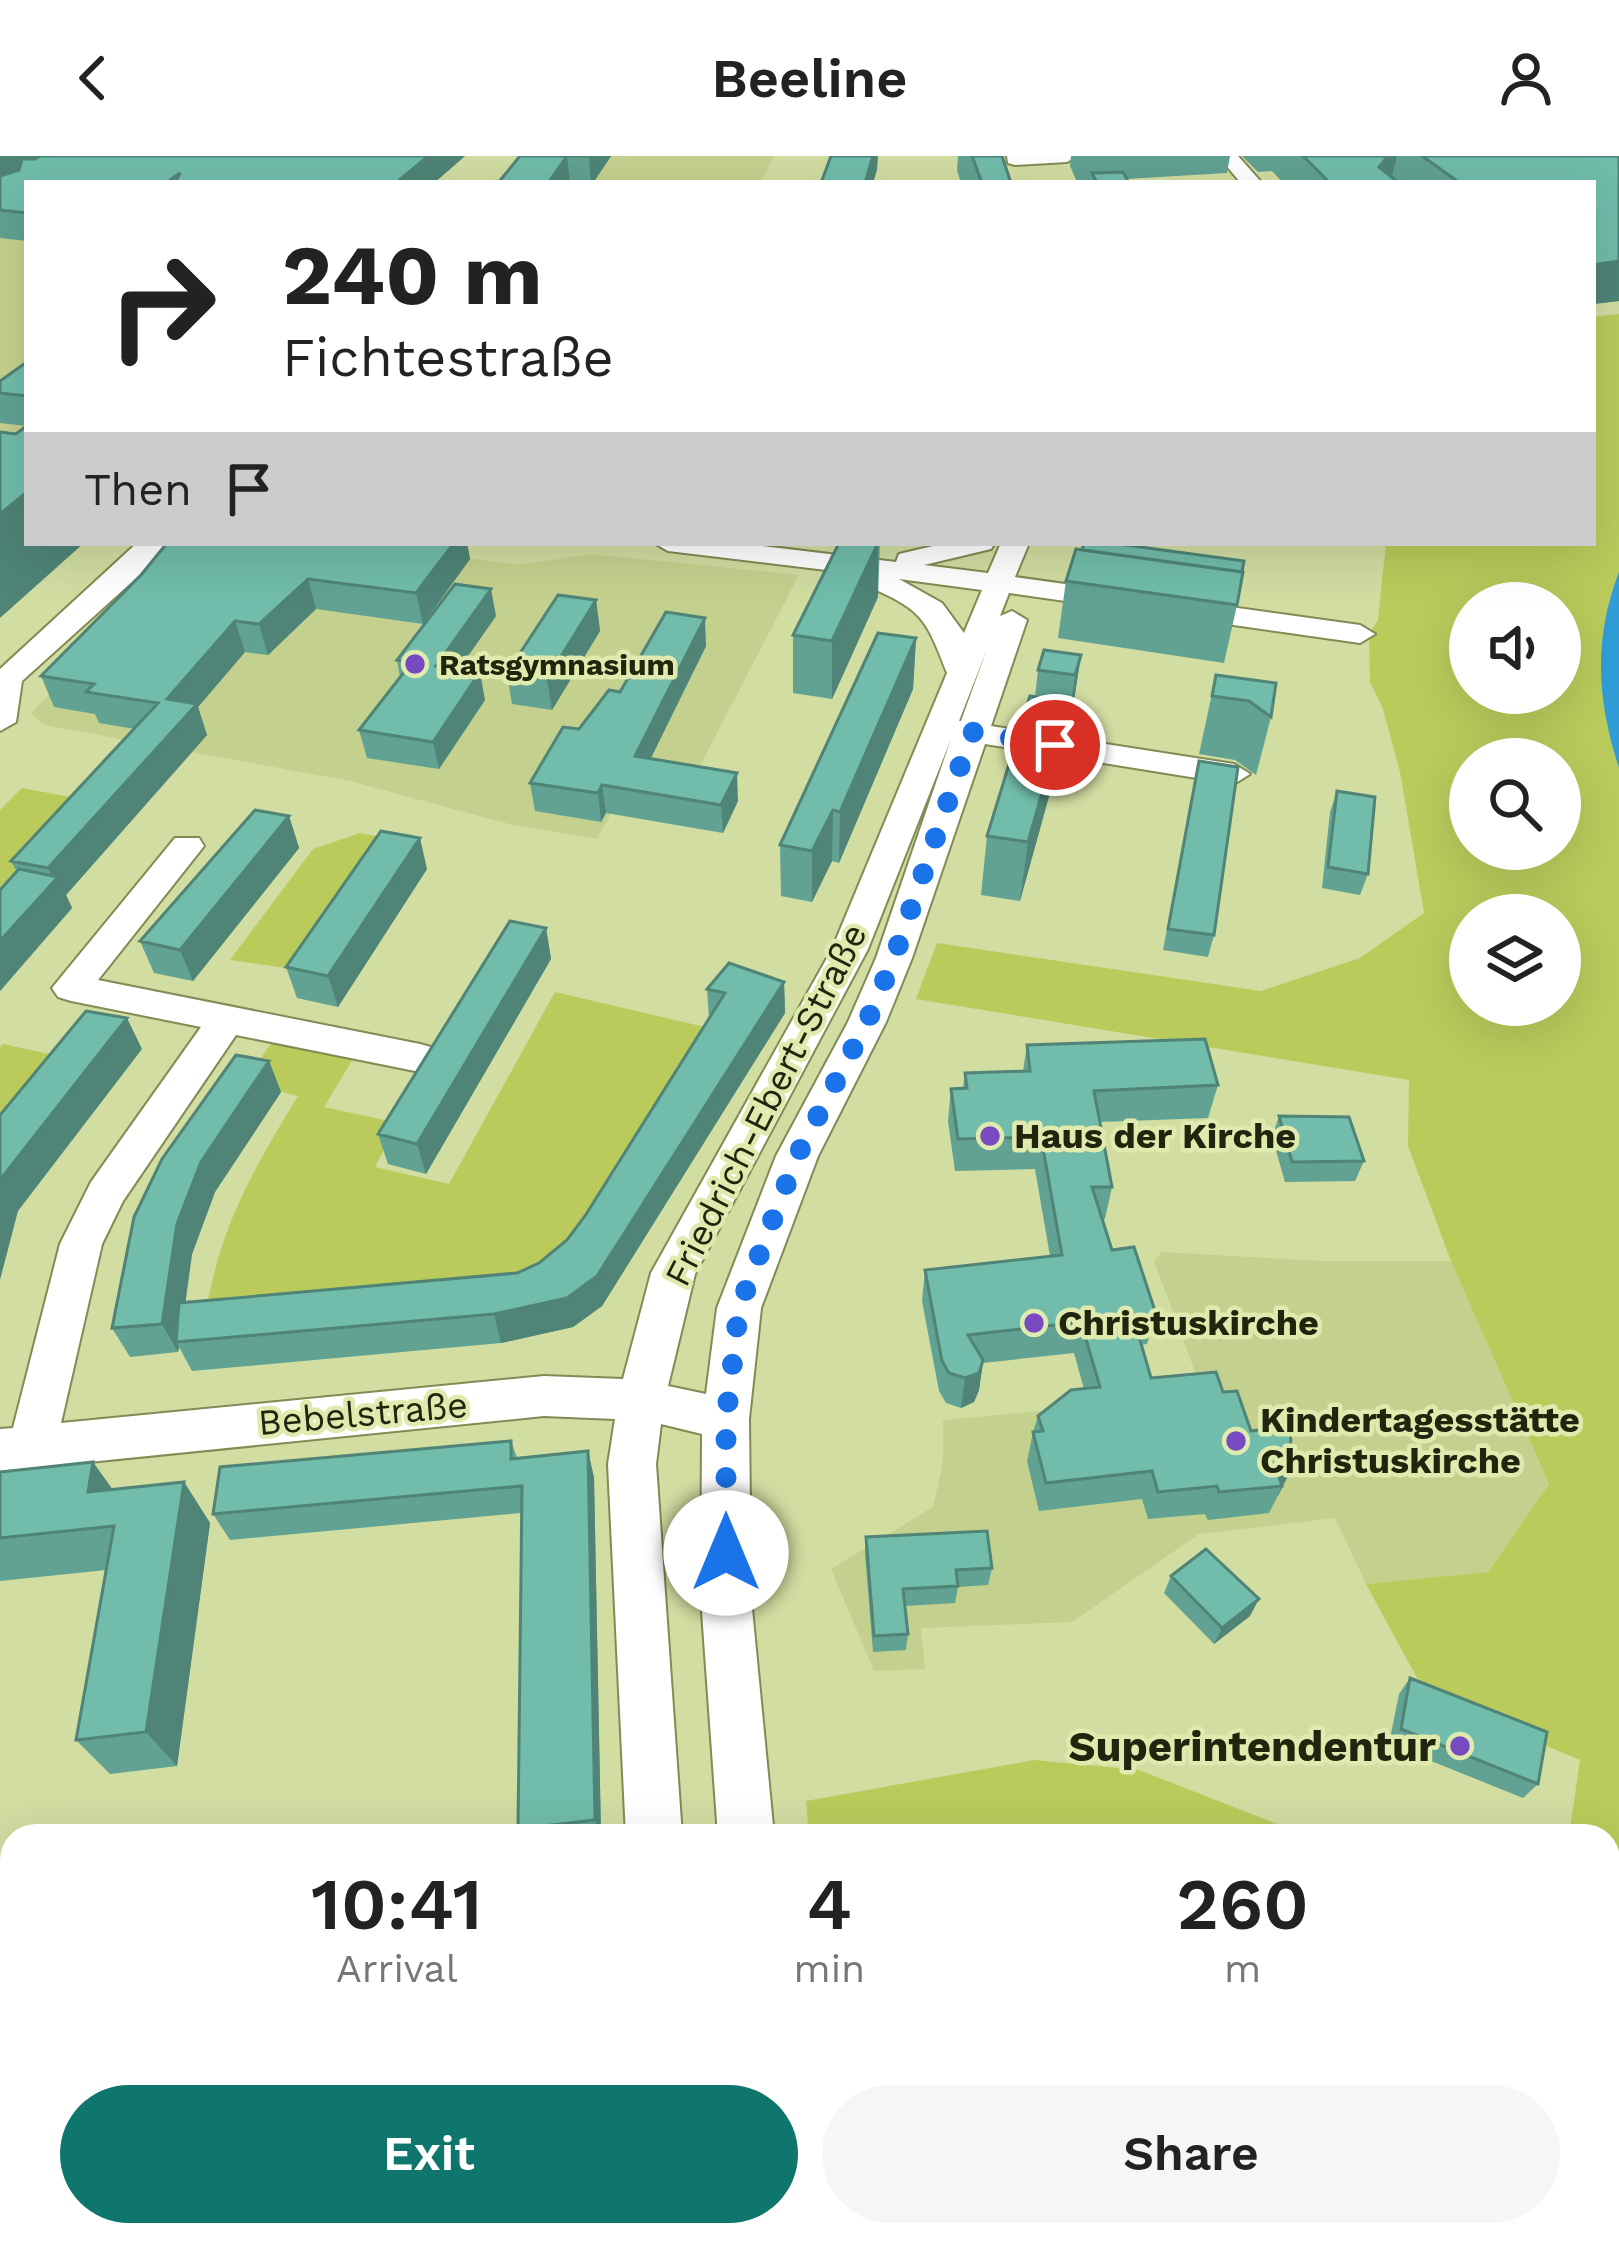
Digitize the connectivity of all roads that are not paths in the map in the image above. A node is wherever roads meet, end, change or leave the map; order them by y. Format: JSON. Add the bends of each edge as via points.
{"nodes":[{"id":1,"x":1067,"y":156,"type":"edge"},
{"id":2,"x":1228,"y":156,"type":"edge"},
{"id":3,"x":1014,"y":158,"type":"edge"},
{"id":4,"x":1249,"y":180,"type":"edge"},
{"id":5,"x":154,"y":546,"type":"edge"},
{"id":6,"x":692,"y":546,"type":"edge"},
{"id":7,"x":971,"y":546,"type":"edge"},
{"id":8,"x":1015,"y":546,"type":"edge"},
{"id":9,"x":1035,"y":546,"type":"edge"},
{"id":10,"x":842,"y":565,"type":"junction"},
{"id":11,"x":1011,"y":585,"type":"junction"},
{"id":12,"x":1360,"y":634,"type":"dead end"},
{"id":13,"x":960,"y":670,"type":"junction"},
{"id":14,"x":0,"y":722,"type":"edge"},
{"id":15,"x":956,"y":729,"type":"junction"},
{"id":16,"x":1234,"y":774,"type":"edge"},
{"id":17,"x":187,"y":845,"type":"dead end"},
{"id":18,"x":226,"y":1020,"type":"junction"},
{"id":19,"x":420,"y":1058,"type":"edge"},
{"id":20,"x":641,"y":1400,"type":"junction"},
{"id":21,"x":726,"y":1419,"type":"junction"},
{"id":22,"x":16,"y":1449,"type":"edge"},
{"id":23,"x":653,"y":1824,"type":"edge"},
{"id":24,"x":745,"y":1824,"type":"edge"}],
"edges":[{"from":1,"to":3,"type":"street"},
{"from":2,"to":4,"type":"street"},
{"from":5,"to":14,"type":"street","via":[[9,677]]},
{"from":6,"to":10,"type":"street"},
{"from":7,"to":10,"type":"street"},
{"from":8,"to":11,"type":"street","name":"Friedrich-Ebert-Straße"},
{"from":9,"to":11,"type":"street","name":"Friedrich-Ebert-Straße"},
{"from":10,"to":11,"type":"street"},
{"from":10,"to":13,"type":"street","via":[[936,611],[954,636]]},
{"from":11,"to":12,"type":"street"},
{"from":11,"to":13,"type":"street","name":"Friedrich-Ebert-Straße"},
{"from":11,"to":15,"type":"street","name":"Friedrich-Ebert-Straße"},
{"from":13,"to":15,"type":"street","name":"Friedrich-Ebert-Straße"},
{"from":15,"to":16,"type":"street"},
{"from":15,"to":20,"type":"street","name":"Friedrich-Ebert-Straße","via":[[850,949],[673,1273]]},
{"from":15,"to":21,"type":"street","name":"Friedrich-Ebert-Straße","via":[[894,958],[797,1156],[739,1308]]},
{"from":17,"to":18,"type":"street","via":[[70,988]]},
{"from":18,"to":19,"type":"street"},
{"from":18,"to":22,"type":"street","via":[[106,1193],[81,1244]]},
{"from":20,"to":21,"type":"street","name":"Bebelstraße"},
{"from":20,"to":22,"type":"street","name":"Bebelstraße","via":[[544,1396]]},
{"from":20,"to":23,"type":"street","name":"Friedrich-Ebert-Straße","via":[[632,1465]]},
{"from":21,"to":24,"type":"street","name":"Friedrich-Ebert-Straße","via":[[726,1598]]}]}
